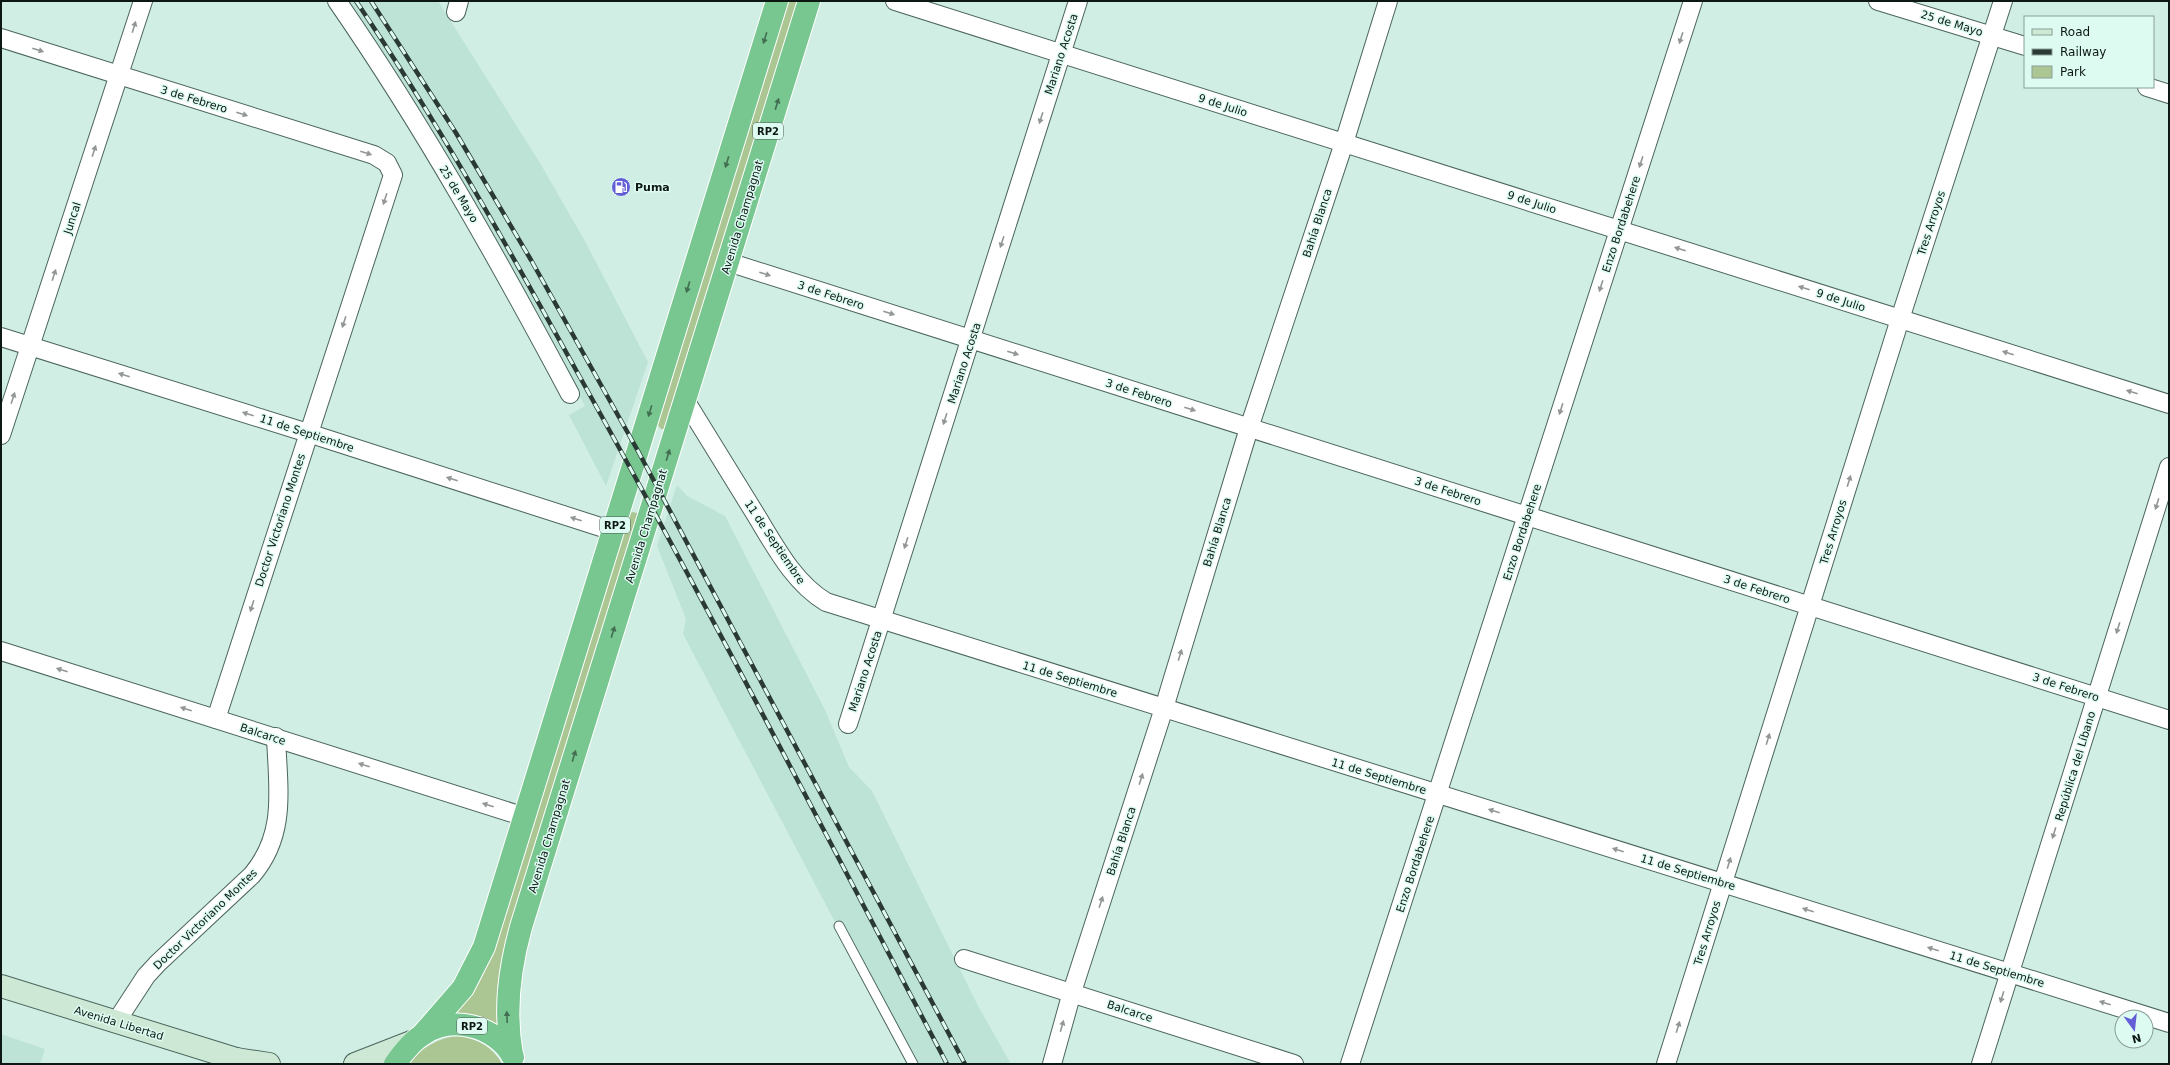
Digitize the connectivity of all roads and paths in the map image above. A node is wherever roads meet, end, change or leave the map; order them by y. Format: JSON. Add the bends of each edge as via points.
{"nodes":[{"id":1,"x":143,"y":1,"type":"edge"},
{"id":2,"x":338,"y":1,"type":"edge"},
{"id":3,"x":777,"y":1,"type":"edge"},
{"id":4,"x":809,"y":1,"type":"edge"},
{"id":5,"x":895,"y":1,"type":"edge"},
{"id":6,"x":1078,"y":1,"type":"edge"},
{"id":7,"x":1388,"y":1,"type":"edge"},
{"id":8,"x":1693,"y":1,"type":"edge"},
{"id":9,"x":1878,"y":1,"type":"edge"},
{"id":10,"x":2003,"y":1,"type":"edge"},
{"id":11,"x":1992,"y":35,"type":"junction"},
{"id":12,"x":1,"y":38,"type":"edge"},
{"id":13,"x":2024,"y":46,"type":"edge"},
{"id":14,"x":1062,"y":54,"type":"junction"},
{"id":15,"x":119,"y":76,"type":"junction"},
{"id":16,"x":2150,"y":88,"type":"edge"},
{"id":17,"x":2169,"y":94,"type":"edge"},
{"id":18,"x":1344,"y":143,"type":"junction"},
{"id":19,"x":387,"y":163,"type":"joint"},
{"id":20,"x":1619,"y":230,"type":"junction"},
{"id":21,"x":728,"y":262,"type":"junction"},
{"id":22,"x":1900,"y":319,"type":"junction"},
{"id":23,"x":1,"y":337,"type":"edge"},
{"id":24,"x":971,"y":340,"type":"junction"},
{"id":25,"x":30,"y":346,"type":"junction"},
{"id":26,"x":570,"y":394,"type":"dead end"},
{"id":27,"x":685,"y":400,"type":"junction"},
{"id":28,"x":2169,"y":404,"type":"edge"},
{"id":29,"x":1249,"y":428,"type":"junction"},
{"id":30,"x":308,"y":433,"type":"junction"},
{"id":31,"x":1,"y":435,"type":"edge"},
{"id":32,"x":2169,"y":467,"type":"edge"},
{"id":33,"x":1527,"y":516,"type":"junction"},
{"id":34,"x":613,"y":531,"type":"junction"},
{"id":35,"x":1810,"y":606,"type":"junction"},
{"id":36,"x":882,"y":620,"type":"junction"},
{"id":37,"x":1,"y":650,"type":"edge"},
{"id":38,"x":2097,"y":697,"type":"junction"},
{"id":39,"x":1164,"y":708,"type":"junction"},
{"id":40,"x":216,"y":719,"type":"junction"},
{"id":41,"x":2169,"y":720,"type":"edge"},
{"id":42,"x":848,"y":724,"type":"dead end"},
{"id":43,"x":276,"y":738,"type":"junction"},
{"id":44,"x":1437,"y":794,"type":"junction"},
{"id":45,"x":525,"y":817,"type":"junction"},
{"id":46,"x":1723,"y":883,"type":"junction"},
{"id":47,"x":839,"y":926,"type":"dead end"},
{"id":48,"x":964,"y":959,"type":"dead end"},
{"id":49,"x":2010,"y":973,"type":"junction"},
{"id":50,"x":1,"y":986,"type":"edge"},
{"id":51,"x":1072,"y":992,"type":"junction"},
{"id":52,"x":116,"y":1022,"type":"junction"},
{"id":53,"x":2169,"y":1023,"type":"edge"},
{"id":54,"x":419,"y":1037,"type":"junction"},
{"id":55,"x":514,"y":1060,"type":"edge"},
{"id":56,"x":241,"y":1062,"type":"edge"},
{"id":57,"x":269,"y":1064,"type":"edge"},
{"id":58,"x":355,"y":1064,"type":"edge"},
{"id":59,"x":395,"y":1064,"type":"edge"},
{"id":60,"x":913,"y":1064,"type":"edge"},
{"id":61,"x":1052,"y":1064,"type":"edge"},
{"id":62,"x":1294,"y":1064,"type":"edge"},
{"id":63,"x":1350,"y":1064,"type":"edge"},
{"id":64,"x":1666,"y":1064,"type":"edge"},
{"id":65,"x":1981,"y":1064,"type":"edge"}],
"edges":[{"from":15,"to":1,"type":"street","name":"Juncal","one_way":true},
{"from":2,"to":26,"type":"street","name":"25 de Mayo","via":[[431,146],[494,252]]},
{"from":3,"to":34,"type":"highway","number":"RP2","one_way":true},
{"from":21,"to":4,"type":"highway","name":"Avenida Champagnat","number":"RP2","one_way":true},
{"from":5,"to":14,"type":"street","name":"9 de Julio"},
{"from":6,"to":14,"type":"street","name":"Mariano Acosta"},
{"from":7,"to":18,"type":"street","name":"Bahía Blanca"},
{"from":8,"to":20,"type":"street","name":"Enzo Bordabehere","one_way":true},
{"from":9,"to":11,"type":"street","name":"25 de Mayo"},
{"from":10,"to":11,"type":"street","name":"Tres Arroyos"},
{"from":11,"to":13,"type":"street","name":"25 de Mayo"},
{"from":11,"to":22,"type":"street","name":"Tres Arroyos"},
{"from":12,"to":15,"type":"street","name":"3 de Febrero","one_way":true},
{"from":14,"to":18,"type":"street","name":"9 de Julio"},
{"from":14,"to":24,"type":"street","name":"Mariano Acosta","one_way":true},
{"from":15,"to":19,"type":"street","name":"3 de Febrero","one_way":true,"via":[[374,155]]},
{"from":25,"to":15,"type":"street","name":"Juncal","one_way":true},
{"from":16,"to":17,"type":"street"},
{"from":18,"to":20,"type":"street","name":"9 de Julio"},
{"from":18,"to":29,"type":"street","name":"Bahía Blanca"},
{"from":19,"to":30,"type":"street","name":"Doctor Victoriano Montes","one_way":true,"via":[[393,175]]},
{"from":22,"to":20,"type":"street","name":"9 de Julio","one_way":true},
{"from":20,"to":33,"type":"street","name":"Enzo Bordabehere","one_way":true},
{"from":21,"to":24,"type":"street","name":"3 de Febrero","one_way":true},
{"from":21,"to":27,"type":"highway","name":"Avenida Champagnat","number":"RP2"},
{"from":28,"to":22,"type":"street","name":"9 de Julio","one_way":true},
{"from":35,"to":22,"type":"street","name":"Tres Arroyos","one_way":true},
{"from":23,"to":25,"type":"street","name":"11 de Septiembre"},
{"from":24,"to":29,"type":"street","name":"3 de Febrero","one_way":true},
{"from":24,"to":36,"type":"street","name":"Mariano Acosta","one_way":true},
{"from":30,"to":25,"type":"street","name":"11 de Septiembre","one_way":true},
{"from":31,"to":25,"type":"street","name":"Juncal","one_way":true},
{"from":27,"to":36,"type":"street","name":"11 de Septiembre","via":[[801,582],[812,594],[826,602]]},
{"from":55,"to":27,"type":"highway","name":"Avenida Champagnat","number":"RP2","one_way":true,"via":[[508,1036],[507,1002],[517,940]]},
{"from":29,"to":33,"type":"street","name":"3 de Febrero"},
{"from":39,"to":29,"type":"street","name":"Bahía Blanca","one_way":true},
{"from":34,"to":30,"type":"street","name":"11 de Septiembre","one_way":true},
{"from":30,"to":40,"type":"street","name":"Doctor Victoriano Montes","one_way":true},
{"from":32,"to":38,"type":"street","name":"República del Líbano","one_way":true},
{"from":33,"to":35,"type":"street","name":"3 de Febrero"},
{"from":33,"to":44,"type":"street","name":"Enzo Bordabehere"},
{"from":34,"to":45,"type":"highway","number":"RP2"},
{"from":35,"to":38,"type":"street","name":"3 de Febrero"},
{"from":46,"to":35,"type":"street","name":"Tres Arroyos","one_way":true},
{"from":36,"to":39,"type":"street","name":"11 de Septiembre"},
{"from":36,"to":42,"type":"street","name":"Mariano Acosta"},
{"from":40,"to":37,"type":"street","name":"Balcarce","one_way":true},
{"from":38,"to":41,"type":"street","name":"3 de Febrero"},
{"from":38,"to":49,"type":"street","name":"República del Líbano","one_way":true},
{"from":39,"to":44,"type":"street","name":"11 de Septiembre"},
{"from":51,"to":39,"type":"street","name":"Bahía Blanca","one_way":true},
{"from":40,"to":43,"type":"street","name":"Balcarce"},
{"from":45,"to":43,"type":"street","name":"Balcarce","one_way":true},
{"from":43,"to":52,"type":"street","name":"Doctor Victoriano Montes","via":[[278,816],[264,858],[252,875],[146,976]]},
{"from":46,"to":44,"type":"street","name":"11 de Septiembre","one_way":true},
{"from":44,"to":63,"type":"street","name":"Enzo Bordabehere"},
{"from":45,"to":54,"type":"highway","number":"RP2","via":[[484,947],[463,988]]},
{"from":49,"to":46,"type":"street","name":"11 de Septiembre","one_way":true},
{"from":64,"to":46,"type":"street","name":"Tres Arroyos","one_way":true},
{"from":47,"to":60,"type":"lane"},
{"from":48,"to":51,"type":"street","name":"Balcarce"},
{"from":53,"to":49,"type":"street","name":"11 de Septiembre","one_way":true},
{"from":49,"to":65,"type":"street","name":"República del Líbano","one_way":true},
{"from":50,"to":52,"type":"main road","name":"Avenida Libertad"},
{"from":61,"to":51,"type":"street","name":"Bahía Blanca","one_way":true},
{"from":51,"to":62,"type":"street","name":"Balcarce"},
{"from":52,"to":56,"type":"main road","name":"Avenida Libertad"},
{"from":54,"to":55,"type":"highway","number":"RP2","via":[[444,1026],[466,1025],[489,1033],[500,1041]]},
{"from":54,"to":58,"type":"main road"},
{"from":54,"to":59,"type":"highway","number":"RP2"},
{"from":56,"to":57,"type":"main road","name":"Avenida Libertad"}]}
